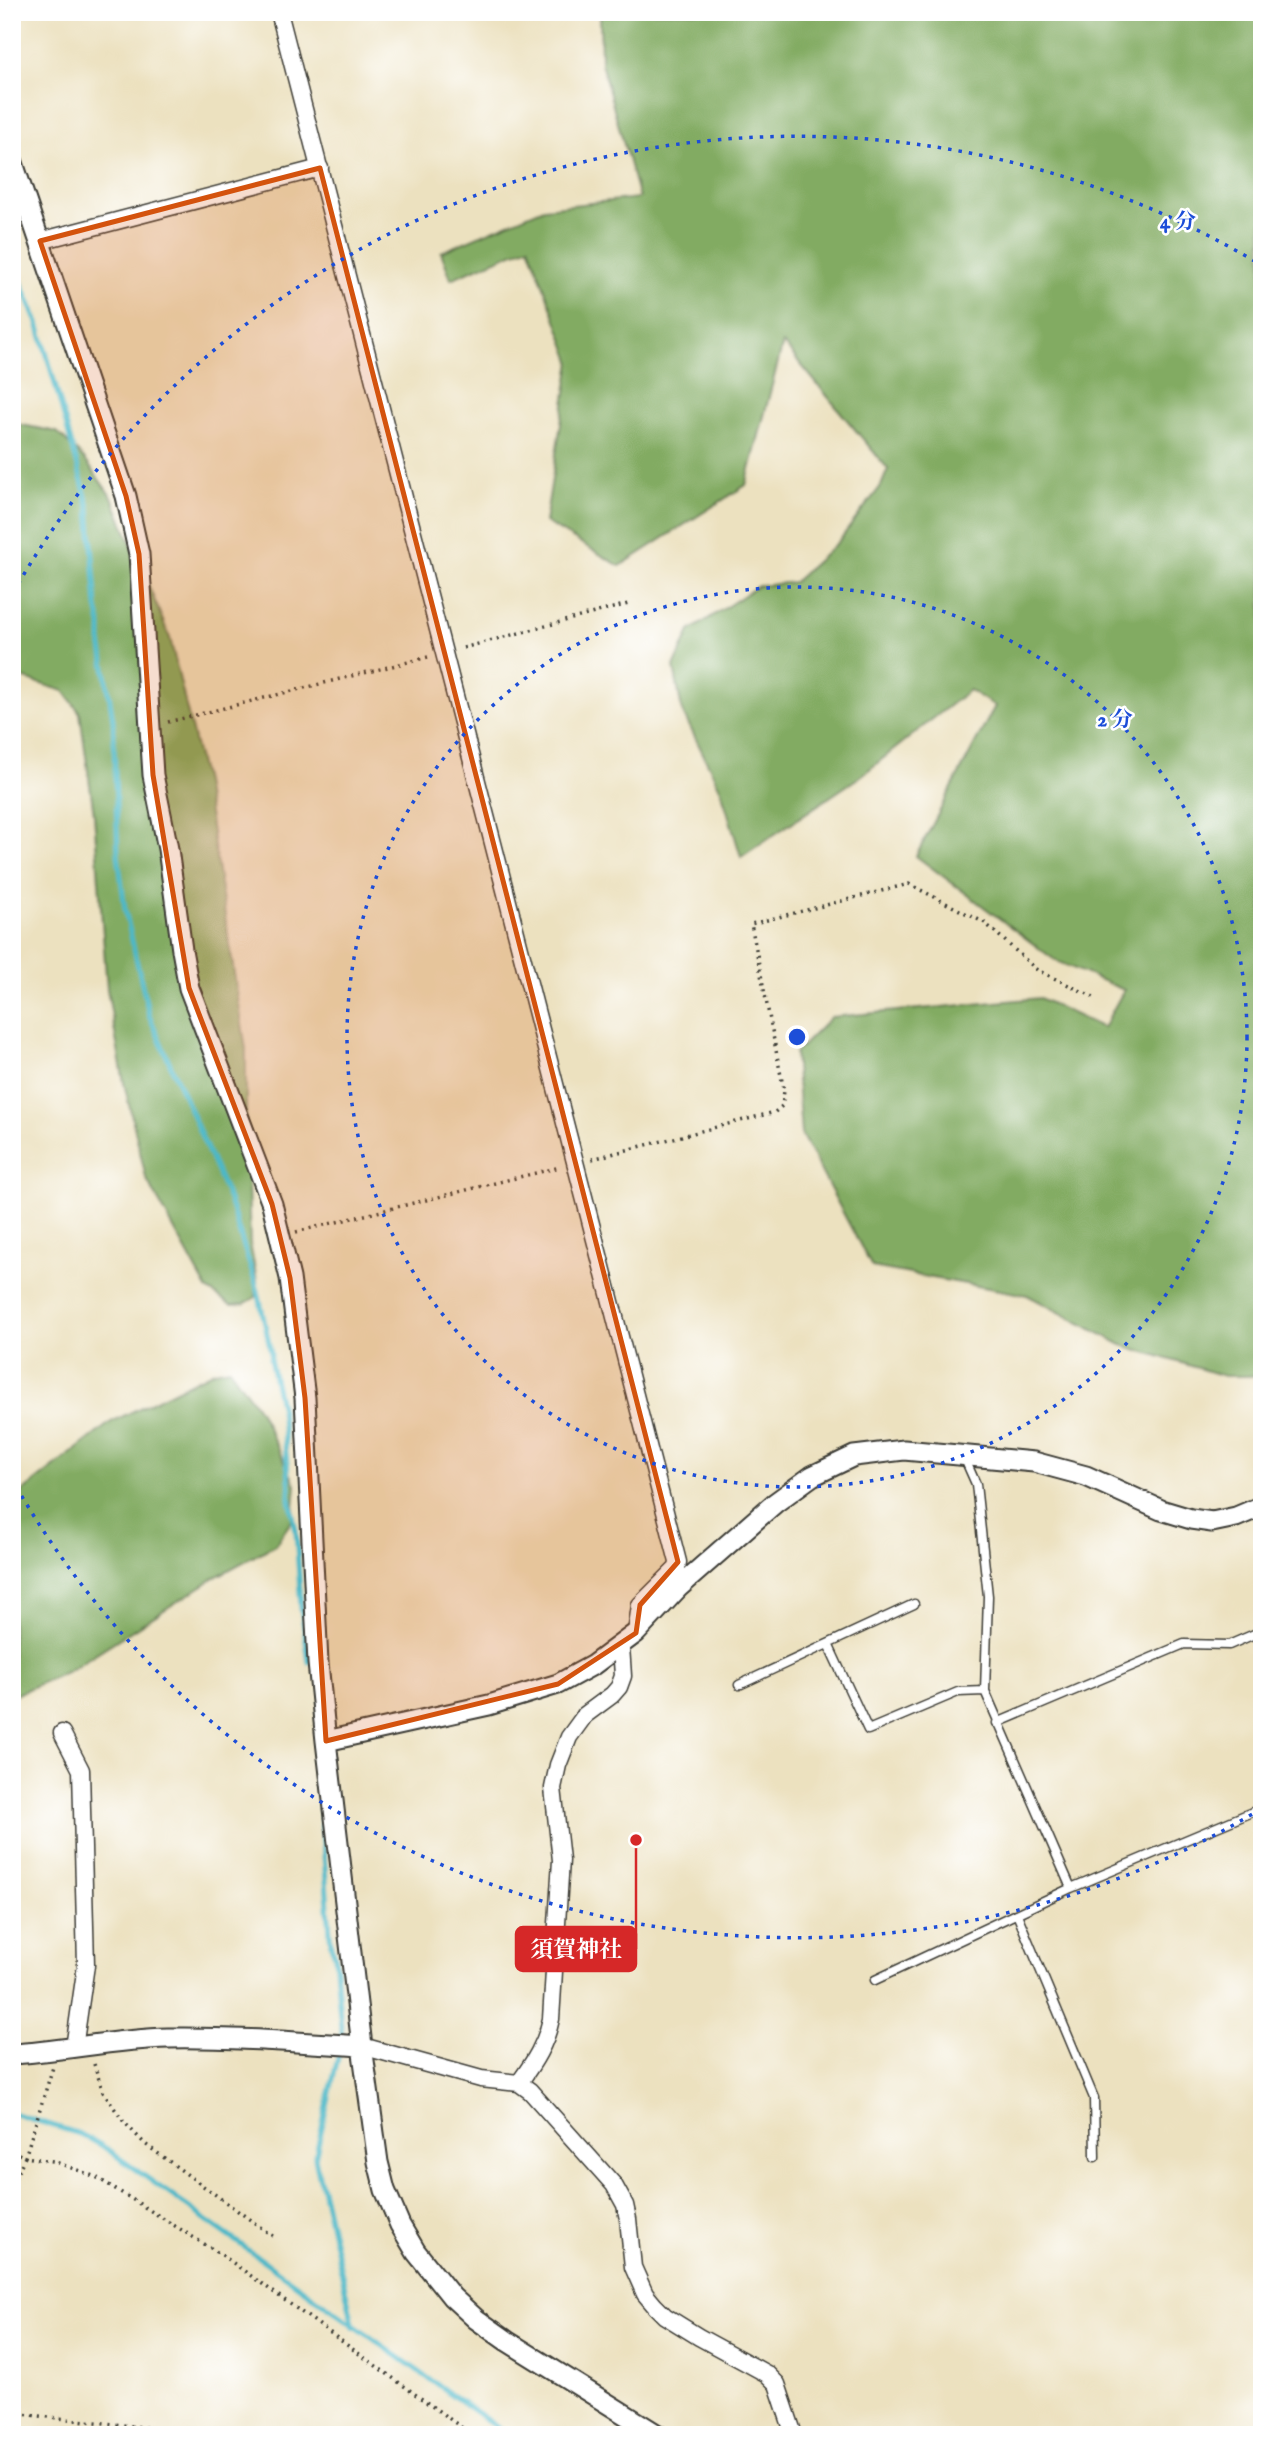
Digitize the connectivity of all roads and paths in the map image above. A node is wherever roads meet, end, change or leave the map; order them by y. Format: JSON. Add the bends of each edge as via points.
{"nodes":[{"id":1,"x":279,"y":12,"type":"edge"},
{"id":2,"x":12,"y":160,"type":"edge"},
{"id":3,"x":320,"y":168,"type":"junction"},
{"id":4,"x":40,"y":241,"type":"junction"},
{"id":5,"x":628,"y":604,"type":"dead end"},
{"id":6,"x":444,"y":653,"type":"junction"},
{"id":7,"x":149,"y":727,"type":"junction"},
{"id":8,"x":1098,"y":999,"type":"dead end"},
{"id":9,"x":576,"y":1163,"type":"junction"},
{"id":10,"x":281,"y":1236,"type":"junction"},
{"id":11,"x":963,"y":1455,"type":"junction"},
{"id":12,"x":1260,"y":1510,"type":"edge"},
{"id":13,"x":914,"y":1604,"type":"dead end"},
{"id":14,"x":1259,"y":1632,"type":"dead end"},
{"id":15,"x":628,"y":1640,"type":"junction"},
{"id":16,"x":828,"y":1644,"type":"junction"},
{"id":17,"x":739,"y":1685,"type":"dead end"},
{"id":18,"x":985,"y":1691,"type":"junction"},
{"id":19,"x":998,"y":1723,"type":"junction"},
{"id":20,"x":62,"y":1732,"type":"dead end"},
{"id":21,"x":326,"y":1741,"type":"junction"},
{"id":22,"x":1262,"y":1808,"type":"edge"},
{"id":23,"x":1071,"y":1888,"type":"junction"},
{"id":24,"x":1017,"y":1914,"type":"junction"},
{"id":25,"x":875,"y":1980,"type":"dead end"},
{"id":26,"x":362,"y":2046,"type":"junction"},
{"id":27,"x":81,"y":2047,"type":"junction"},
{"id":28,"x":12,"y":2054,"type":"edge"},
{"id":29,"x":48,"y":2083,"type":"dead end"},
{"id":30,"x":519,"y":2083,"type":"junction"},
{"id":31,"x":12,"y":2151,"type":"edge"},
{"id":32,"x":25,"y":2157,"type":"junction"},
{"id":33,"x":1095,"y":2157,"type":"dead end"},
{"id":34,"x":12,"y":2184,"type":"edge"},
{"id":35,"x":274,"y":2237,"type":"dead end"},
{"id":36,"x":12,"y":2413,"type":"edge"},
{"id":37,"x":216,"y":2435,"type":"edge"},
{"id":38,"x":472,"y":2435,"type":"edge"},
{"id":39,"x":658,"y":2435,"type":"edge"},
{"id":40,"x":794,"y":2435,"type":"edge"}],
"edges":[{"from":1,"to":3,"type":"street"},
{"from":2,"to":4,"type":"street"},
{"from":3,"to":4,"type":"street"},
{"from":3,"to":6,"type":"street"},
{"from":4,"to":7,"type":"street","via":[[127,496],[139,554]]},
{"from":5,"to":6,"type":"path"},
{"from":6,"to":7,"type":"path"},
{"from":6,"to":9,"type":"street"},
{"from":7,"to":10,"type":"street","via":[[190,988]]},
{"from":8,"to":9,"type":"path","via":[[1037,970],[985,923],[909,884],[751,924],[784,1091],[782,1106],[775,1112]]},
{"from":9,"to":10,"type":"path"},
{"from":9,"to":15,"type":"street","via":[[678,1562],[677,1569],[640,1605]]},
{"from":10,"to":21,"type":"street","via":[[305,1398]]},
{"from":11,"to":12,"type":"street","via":[[1034,1462],[1086,1476],[1191,1519],[1212,1522]]},
{"from":11,"to":15,"type":"street","via":[[904,1450],[866,1455],[811,1476],[679,1587]]},
{"from":11,"to":18,"type":"lane","via":[[976,1484],[988,1596]]},
{"from":13,"to":16,"type":"lane"},
{"from":14,"to":19,"type":"lane","via":[[1229,1645],[1184,1644]]},
{"from":15,"to":21,"type":"street","via":[[558,1684]]},
{"from":15,"to":30,"type":"street","via":[[619,1687],[585,1715],[569,1737],[558,1765],[553,1788],[561,1860],[551,2019],[537,2058]]},
{"from":16,"to":17,"type":"lane"},
{"from":16,"to":18,"type":"lane","via":[[868,1730],[958,1692]]},
{"from":18,"to":19,"type":"lane"},
{"from":19,"to":23,"type":"lane"},
{"from":20,"to":27,"type":"street","via":[[81,1770],[86,1965]]},
{"from":21,"to":26,"type":"street"},
{"from":22,"to":23,"type":"lane"},
{"from":23,"to":24,"type":"lane"},
{"from":24,"to":25,"type":"lane"},
{"from":24,"to":33,"type":"lane","via":[[1094,2098]]},
{"from":26,"to":27,"type":"street","via":[[178,2038]]},
{"from":26,"to":30,"type":"street","via":[[412,2062]]},
{"from":26,"to":39,"type":"street","via":[[385,2190],[405,2234],[431,2273],[497,2334]]},
{"from":27,"to":28,"type":"street"},
{"from":27,"to":35,"type":"path","via":[[103,2092],[145,2144]]},
{"from":29,"to":32,"type":"path"},
{"from":30,"to":40,"type":"street","via":[[614,2185],[625,2205],[633,2267],[645,2294],[665,2316],[767,2374],[777,2384]]},
{"from":31,"to":32,"type":"path"},
{"from":32,"to":34,"type":"path"},
{"from":32,"to":38,"type":"path","via":[[53,2161],[108,2184],[222,2255]]},
{"from":36,"to":37,"type":"path"}]}
